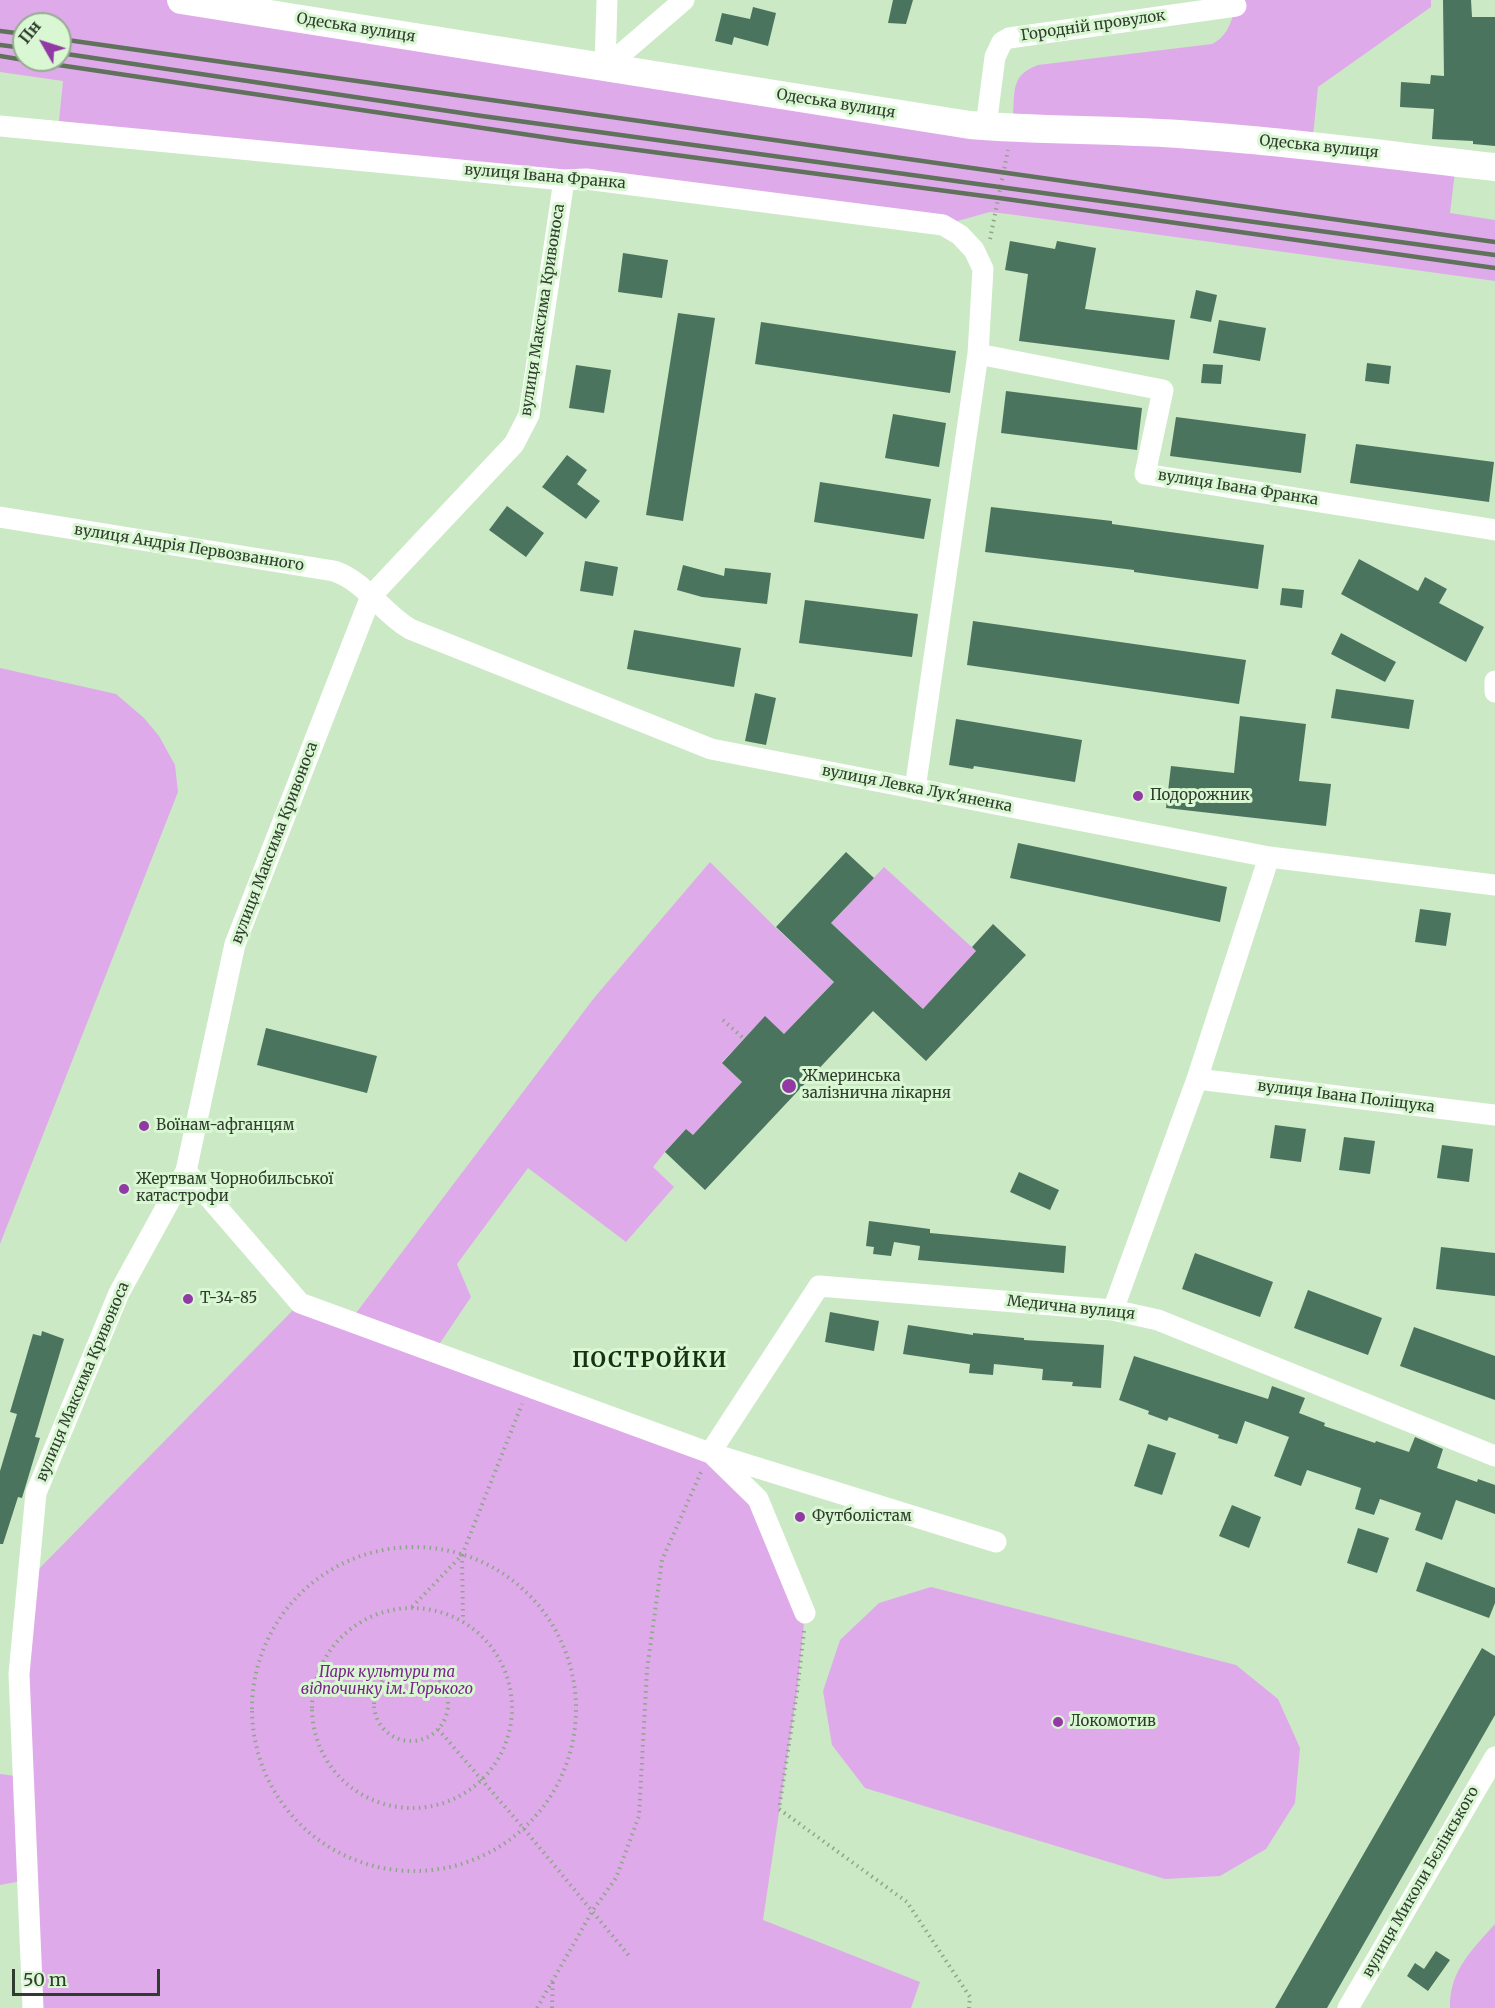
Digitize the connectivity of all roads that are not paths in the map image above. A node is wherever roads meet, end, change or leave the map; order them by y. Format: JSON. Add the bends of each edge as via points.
{"nodes":[{"id":1,"x":181,"y":0,"type":"edge"},
{"id":2,"x":607,"y":0,"type":"edge"},
{"id":3,"x":684,"y":0,"type":"edge"},
{"id":4,"x":232,"y":4,"type":"edge"},
{"id":5,"x":1236,"y":6,"type":"dead end"},
{"id":6,"x":605,"y":68,"type":"junction"},
{"id":7,"x":0,"y":126,"type":"edge"},
{"id":8,"x":998,"y":127,"type":"junction"},
{"id":9,"x":1495,"y":167,"type":"edge"},
{"id":10,"x":564,"y":180,"type":"junction"},
{"id":11,"x":978,"y":354,"type":"junction"},
{"id":12,"x":0,"y":517,"type":"edge"},
{"id":13,"x":1495,"y":530,"type":"edge"},
{"id":14,"x":371,"y":596,"type":"junction"},
{"id":15,"x":1495,"y":681,"type":"edge"},
{"id":16,"x":1495,"y":692,"type":"edge"},
{"id":17,"x":915,"y":789,"type":"junction"},
{"id":18,"x":1269,"y":857,"type":"junction"},
{"id":19,"x":1495,"y":885,"type":"edge"},
{"id":20,"x":1197,"y":1079,"type":"junction"},
{"id":21,"x":1495,"y":1115,"type":"edge"},
{"id":22,"x":186,"y":1171,"type":"junction"},
{"id":23,"x":1113,"y":1310,"type":"junction"},
{"id":24,"x":710,"y":1453,"type":"junction"},
{"id":25,"x":1495,"y":1456,"type":"edge"},
{"id":26,"x":996,"y":1542,"type":"dead end"},
{"id":27,"x":806,"y":1613,"type":"road end"},
{"id":28,"x":1495,"y":1756,"type":"edge"},
{"id":29,"x":33,"y":2008,"type":"edge"},
{"id":30,"x":1348,"y":2008,"type":"edge"}],
"edges":[{"from":1,"to":4,"type":"main road","name":"Одеська вулиця"},
{"from":2,"to":6,"type":"street"},
{"from":3,"to":6,"type":"street"},
{"from":4,"to":6,"type":"main road","name":"Одеська вулиця"},
{"from":5,"to":8,"type":"street","name":"Городній провулок","via":[[1009,38],[1002,42],[995,57]]},
{"from":6,"to":8,"type":"main road","name":"Одеська вулиця"},
{"from":7,"to":10,"type":"street","name":"вулиця Івана Франка"},
{"from":8,"to":9,"type":"main road","name":"Одеська вулиця","via":[[1191,135]]},
{"from":10,"to":11,"type":"street","name":"вулиця Івана Франка","via":[[586,179],[943,225],[974,250],[983,269]]},
{"from":10,"to":14,"type":"street","name":"вулиця Максима Кривоноса","via":[[533,399],[524,429],[499,461]]},
{"from":11,"to":13,"type":"street","name":"вулиця Івана Франка","via":[[1163,390],[1145,474]]},
{"from":11,"to":17,"type":"street"},
{"from":12,"to":14,"type":"street","name":"вулиця Андрія Первозванного","via":[[334,571],[354,580]]},
{"from":14,"to":17,"type":"street","name":"вулиця Левка Лук'яненка","via":[[399,623],[423,635],[711,749]]},
{"from":14,"to":22,"type":"street","name":"вулиця Максима Кривоноса","via":[[236,944]]},
{"from":15,"to":16,"type":"street"},
{"from":17,"to":18,"type":"street","name":"вулиця Левка Лук'яненка"},
{"from":18,"to":19,"type":"street","name":"вулиця Левка Лук'яненка"},
{"from":18,"to":20,"type":"street"},
{"from":20,"to":21,"type":"street","name":"вулиця Івана Поліщука"},
{"from":20,"to":23,"type":"street"},
{"from":22,"to":24,"type":"street","via":[[300,1303]]},
{"from":22,"to":29,"type":"street","name":"вулиця Максима Кривоноса","via":[[119,1293],[36,1493],[19,1674]]},
{"from":23,"to":24,"type":"street","name":"Медична вулиця","via":[[819,1286]]},
{"from":23,"to":25,"type":"street","name":"Медична вулиця","via":[[1158,1320]]},
{"from":24,"to":26,"type":"street"},
{"from":24,"to":27,"type":"street","via":[[758,1499]]},
{"from":28,"to":30,"type":"street","name":"вулиця Миколи Бєлінського"}]}
